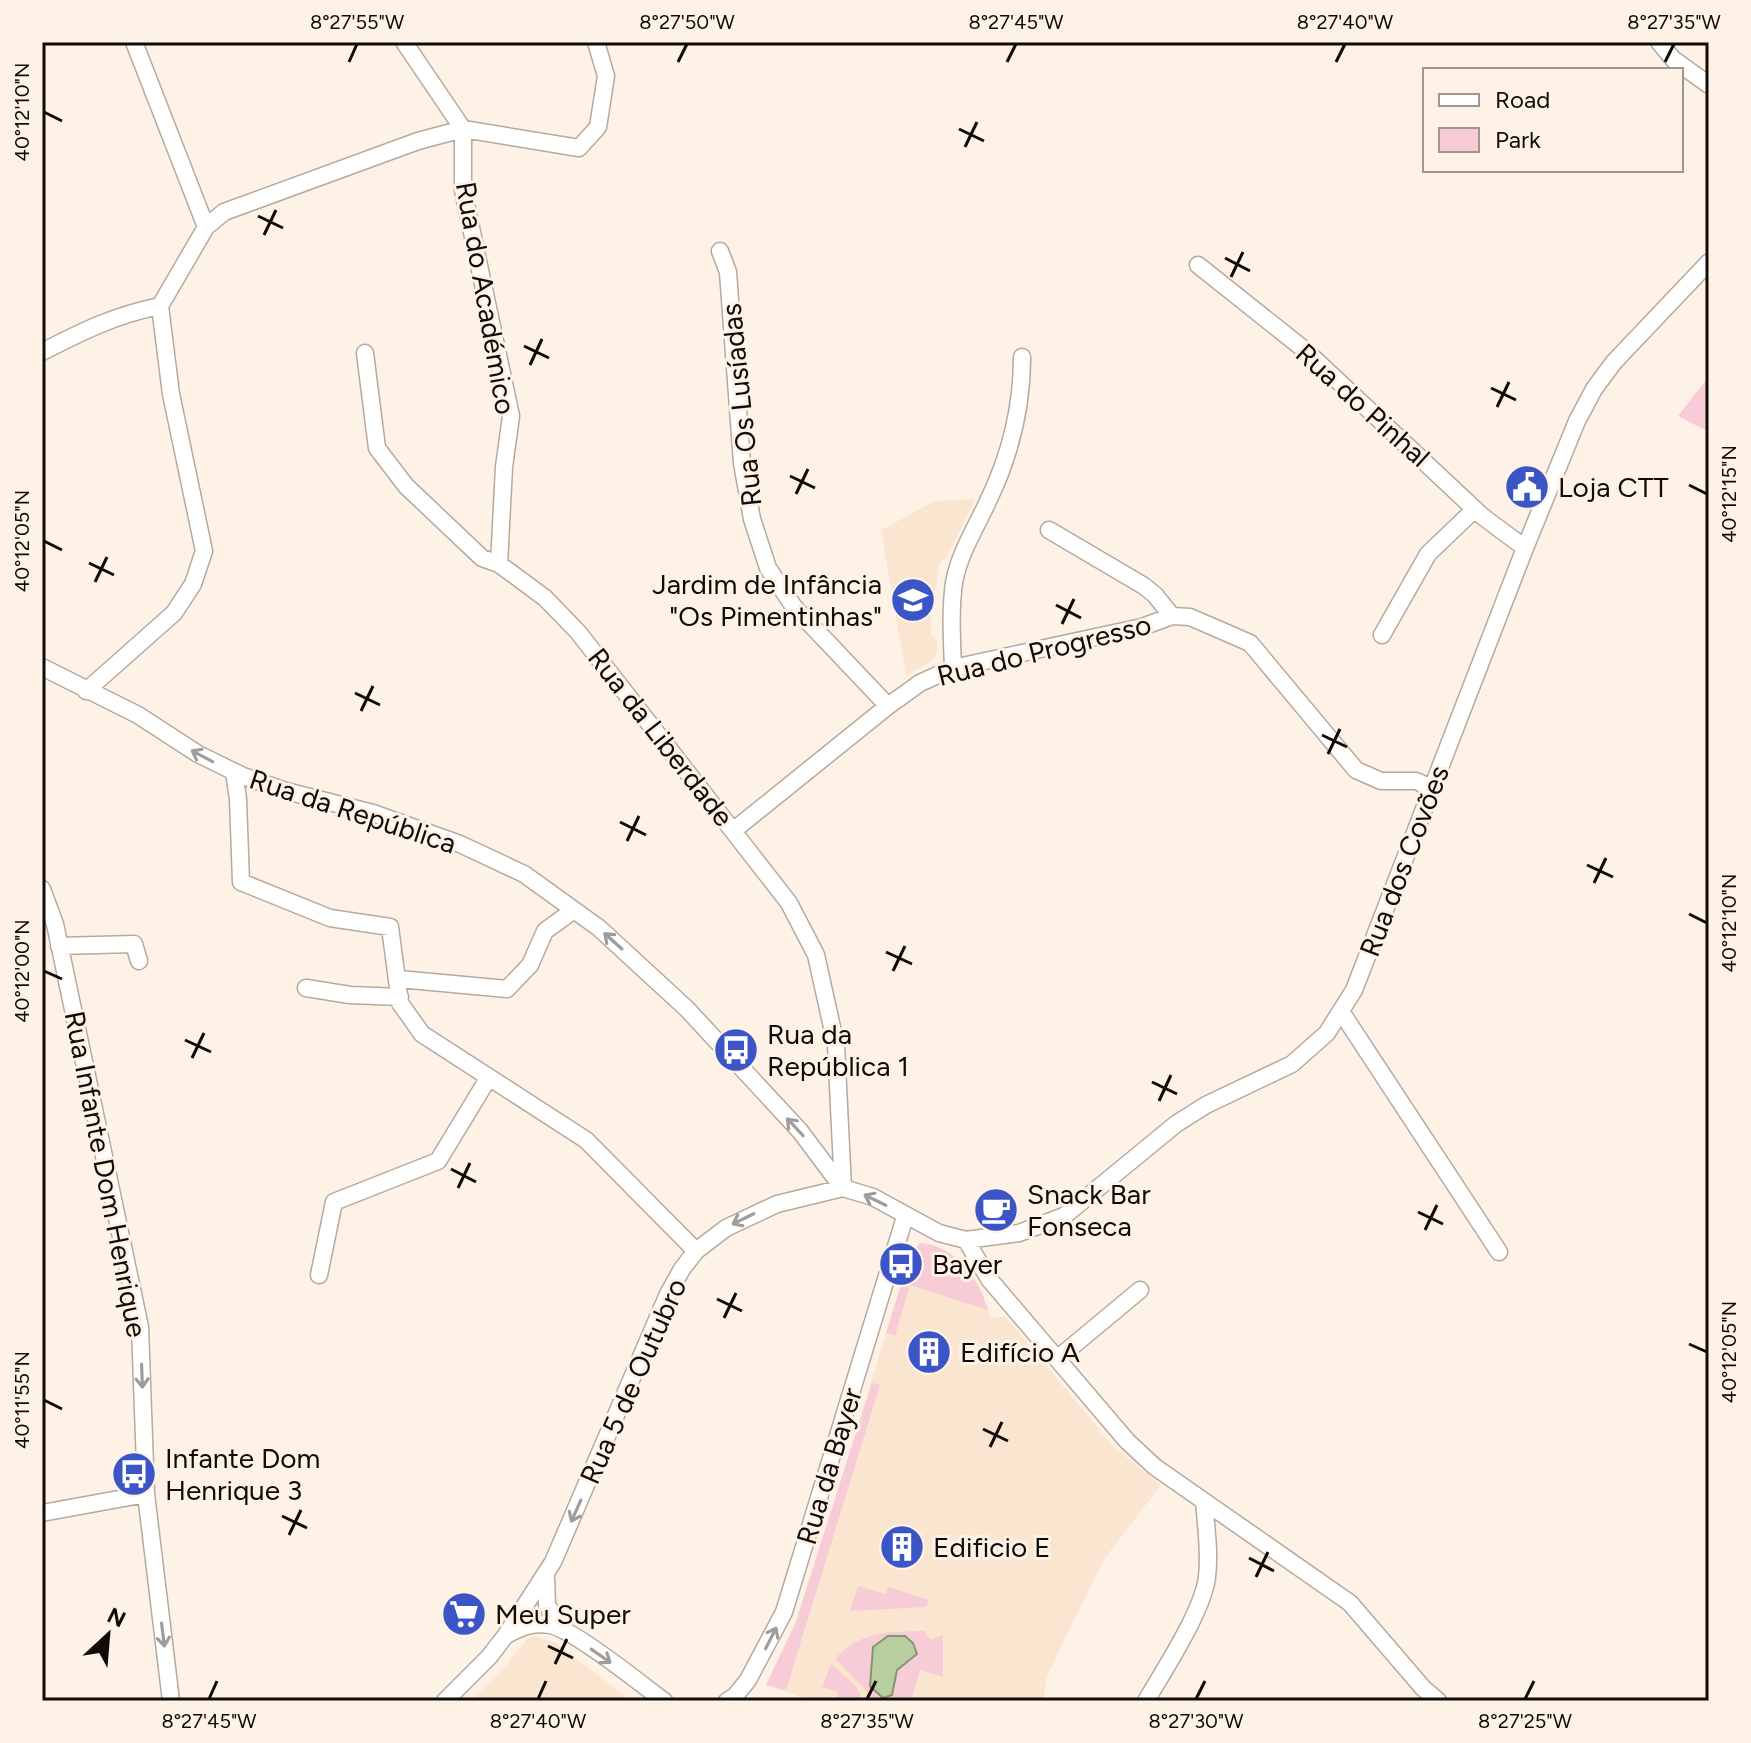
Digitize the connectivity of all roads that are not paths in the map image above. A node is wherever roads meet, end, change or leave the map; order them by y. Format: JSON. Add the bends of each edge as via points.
{"nodes":[{"id":1,"x":134,"y":42,"type":"edge"},
{"id":2,"x":404,"y":42,"type":"edge"},
{"id":3,"x":596,"y":42,"type":"edge"},
{"id":4,"x":1659,"y":42,"type":"edge"},
{"id":5,"x":1709,"y":85,"type":"edge"},
{"id":6,"x":463,"y":129,"type":"junction"},
{"id":7,"x":206,"y":227,"type":"junction"},
{"id":8,"x":720,"y":251,"type":"dead end"},
{"id":9,"x":1709,"y":262,"type":"edge"},
{"id":10,"x":1198,"y":265,"type":"dead end"},
{"id":11,"x":160,"y":306,"type":"junction"},
{"id":12,"x":42,"y":352,"type":"edge"},
{"id":13,"x":365,"y":353,"type":"dead end"},
{"id":14,"x":1022,"y":357,"type":"dead end"},
{"id":15,"x":1475,"y":509,"type":"junction"},
{"id":16,"x":1049,"y":530,"type":"dead end"},
{"id":17,"x":1525,"y":548,"type":"junction"},
{"id":18,"x":499,"y":564,"type":"junction"},
{"id":19,"x":1172,"y":616,"type":"junction"},
{"id":20,"x":1382,"y":635,"type":"dead end"},
{"id":21,"x":42,"y":667,"type":"edge"},
{"id":22,"x":953,"y":668,"type":"junction"},
{"id":23,"x":86,"y":691,"type":"junction"},
{"id":24,"x":888,"y":706,"type":"junction"},
{"id":25,"x":234,"y":772,"type":"junction"},
{"id":26,"x":1432,"y":788,"type":"junction"},
{"id":27,"x":734,"y":830,"type":"junction"},
{"id":28,"x":42,"y":889,"type":"edge"},
{"id":29,"x":574,"y":910,"type":"junction"},
{"id":30,"x":59,"y":946,"type":"junction"},
{"id":31,"x":139,"y":961,"type":"dead end"},
{"id":32,"x":399,"y":979,"type":"junction"},
{"id":33,"x":306,"y":988,"type":"dead end"},
{"id":34,"x":400,"y":997,"type":"junction"},
{"id":35,"x":1342,"y":1013,"type":"junction"},
{"id":36,"x":489,"y":1077,"type":"junction"},
{"id":37,"x":843,"y":1188,"type":"junction"},
{"id":38,"x":905,"y":1217,"type":"junction"},
{"id":39,"x":966,"y":1240,"type":"junction"},
{"id":40,"x":696,"y":1251,"type":"junction"},
{"id":41,"x":1499,"y":1252,"type":"dead end"},
{"id":42,"x":319,"y":1275,"type":"dead end"},
{"id":43,"x":1140,"y":1290,"type":"dead end"},
{"id":44,"x":1057,"y":1359,"type":"junction"},
{"id":45,"x":146,"y":1494,"type":"junction"},
{"id":46,"x":1204,"y":1502,"type":"junction"},
{"id":47,"x":42,"y":1513,"type":"edge"},
{"id":48,"x":546,"y":1576,"type":"junction"},
{"id":49,"x":562,"y":1628,"type":"junction"},
{"id":50,"x":506,"y":1635,"type":"junction"},
{"id":51,"x":171,"y":1701,"type":"edge"},
{"id":52,"x":445,"y":1701,"type":"edge"},
{"id":53,"x":664,"y":1701,"type":"edge"},
{"id":54,"x":727,"y":1701,"type":"edge"},
{"id":55,"x":1146,"y":1701,"type":"edge"},
{"id":56,"x":1438,"y":1701,"type":"edge"}],
"edges":[{"from":1,"to":7,"type":"street"},
{"from":2,"to":6,"type":"street"},
{"from":3,"to":6,"type":"street","via":[[606,76],[598,127],[579,148]]},
{"from":4,"to":5,"type":"street"},
{"from":6,"to":7,"type":"street","via":[[224,212]]},
{"from":6,"to":18,"type":"street","name":"Rua do Académico","via":[[463,190],[511,416]]},
{"from":7,"to":11,"type":"street"},
{"from":8,"to":24,"type":"street","name":"Rua Os Lusíadas","via":[[728,272],[742,463],[768,568],[794,607]]},
{"from":9,"to":17,"type":"street","name":"Rua dos Covões","via":[[1594,389]]},
{"from":10,"to":15,"type":"street","name":"Rua do Pinhal","via":[[1306,351]]},
{"from":11,"to":12,"type":"street","via":[[99,323]]},
{"from":11,"to":23,"type":"street","via":[[171,394],[204,551],[193,584],[174,613]]},
{"from":13,"to":18,"type":"street","name":"Rua da Liberdade","via":[[377,448],[406,486],[482,558]]},
{"from":14,"to":22,"type":"street","via":[[1017,422],[955,581]]},
{"from":15,"to":17,"type":"street","name":"Rua do Pinhal"},
{"from":15,"to":20,"type":"street","via":[[1428,554]]},
{"from":16,"to":19,"type":"street","via":[[1144,586]]},
{"from":17,"to":26,"type":"street","name":"Rua dos Covões"},
{"from":18,"to":27,"type":"street","name":"Rua da Liberdade","via":[[545,598],[578,632]]},
{"from":19,"to":22,"type":"street","name":"Rua do Progresso"},
{"from":19,"to":26,"type":"street","name":"Rua do Progresso","via":[[1190,617],[1250,643],[1356,770],[1381,781],[1416,781]]},
{"from":21,"to":23,"type":"street","name":"Rua da República"},
{"from":22,"to":24,"type":"street","name":"Rua do Progresso"},
{"from":25,"to":23,"type":"street","name":"Rua da República","one_way":true},
{"from":24,"to":27,"type":"street","name":"Rua do Progresso"},
{"from":25,"to":29,"type":"street","name":"Rua da República","via":[[460,844],[524,874]]},
{"from":25,"to":32,"type":"street","via":[[241,882],[330,918],[390,927]]},
{"from":26,"to":35,"type":"street","name":"Rua dos Covões"},
{"from":27,"to":37,"type":"street","name":"Rua da Liberdade","via":[[789,903],[816,955],[836,1045]]},
{"from":28,"to":30,"type":"street","name":"Rua Infante Dom Henrique"},
{"from":29,"to":32,"type":"street","via":[[545,931],[530,965],[507,989]]},
{"from":37,"to":29,"type":"street","name":"Rua da República","one_way":true,"via":[[800,1131],[687,1009]]},
{"from":30,"to":31,"type":"street","via":[[134,944]]},
{"from":30,"to":45,"type":"street","name":"Rua Infante Dom Henrique","one_way":true,"via":[[140,1327]]},
{"from":32,"to":34,"type":"street"},
{"from":33,"to":34,"type":"street"},
{"from":34,"to":36,"type":"street","via":[[422,1034]]},
{"from":35,"to":39,"type":"street","name":"Rua dos Covões","via":[[1292,1064],[1176,1124],[1064,1216],[1019,1233]]},
{"from":35,"to":41,"type":"street"},
{"from":36,"to":40,"type":"street","via":[[586,1140]]},
{"from":36,"to":42,"type":"street","via":[[438,1161],[334,1202]]},
{"from":38,"to":37,"type":"street","one_way":true,"via":[[873,1197]]},
{"from":37,"to":40,"type":"street","name":"Rua 5 de Outubro","one_way":true,"via":[[777,1204],[726,1228]]},
{"from":38,"to":39,"type":"street","name":"Rua dos Covões"},
{"from":54,"to":38,"type":"street","name":"Rua da Bayer","one_way":true,"via":[[748,1680],[784,1612]]},
{"from":39,"to":44,"type":"street","via":[[989,1279]]},
{"from":40,"to":48,"type":"street","name":"Rua 5 de Outubro","one_way":true,"via":[[668,1294]]},
{"from":43,"to":44,"type":"street"},
{"from":44,"to":46,"type":"street","via":[[1127,1441]]},
{"from":45,"to":47,"type":"street"},
{"from":45,"to":51,"type":"street","name":"Rua Infante Dom Henrique","one_way":true},
{"from":46,"to":55,"type":"street","via":[[1207,1580]]},
{"from":46,"to":56,"type":"street","via":[[1350,1603]]},
{"from":48,"to":49,"type":"street","via":[[547,1605]]},
{"from":48,"to":50,"type":"street","name":"Rua 5 de Outubro"},
{"from":49,"to":50,"type":"street","via":[[535,1624]]},
{"from":49,"to":53,"type":"street","one_way":true},
{"from":50,"to":52,"type":"street","name":"Rua 5 de Outubro"}]}
